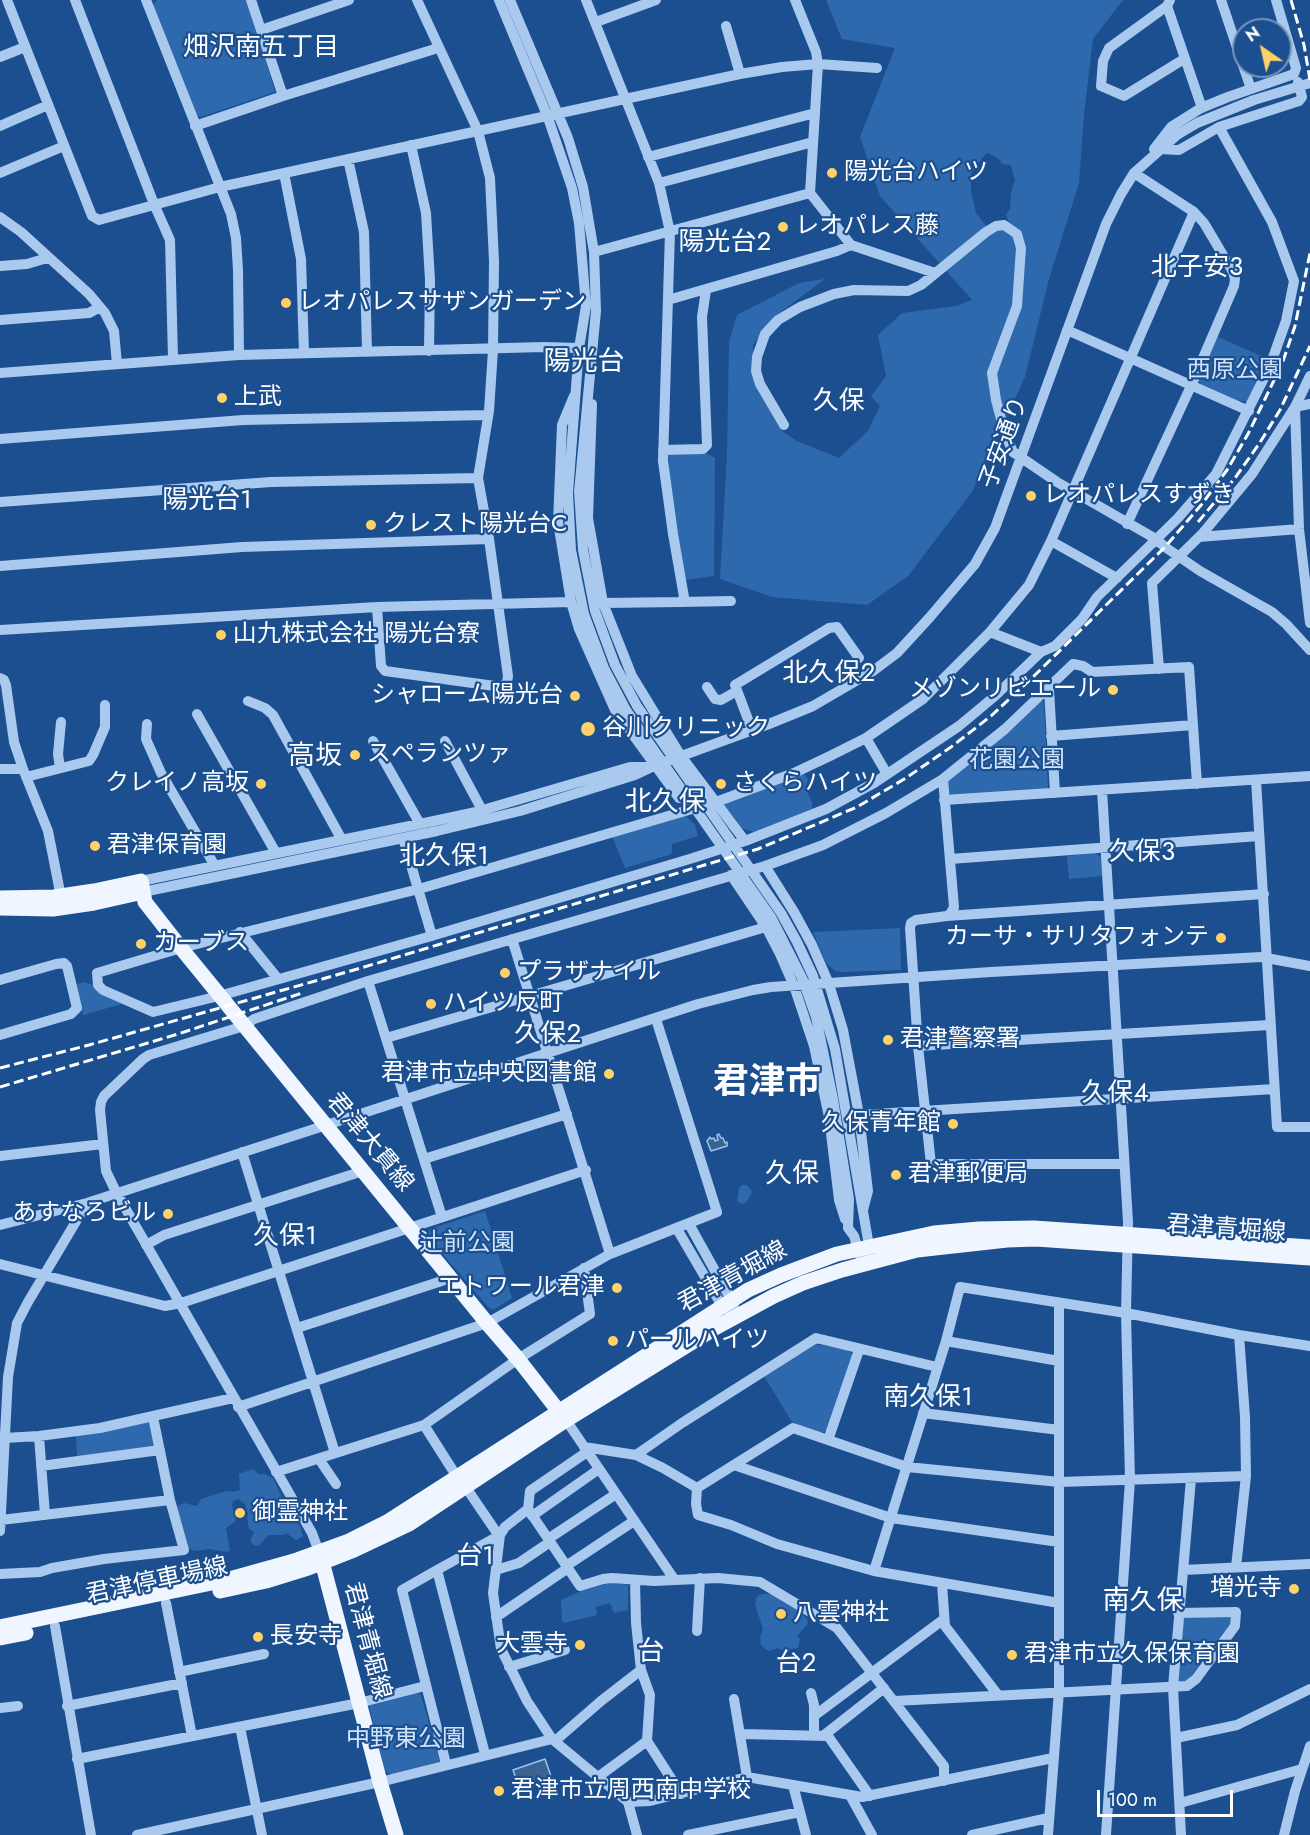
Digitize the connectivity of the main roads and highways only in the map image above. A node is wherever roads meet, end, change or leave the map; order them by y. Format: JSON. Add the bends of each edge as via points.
{"nodes":[{"id":1,"x":0,"y":898,"type":"edge"},
{"id":2,"x":62,"y":902,"type":"junction"},
{"id":3,"x":0,"y":908,"type":"edge"},
{"id":4,"x":1128,"y":1240,"type":"junction"},
{"id":5,"x":1310,"y":1247,"type":"edge"},
{"id":6,"x":1310,"y":1258,"type":"edge"},
{"id":7,"x":562,"y":1416,"type":"junction"},
{"id":8,"x":320,"y":1557,"type":"junction"},
{"id":9,"x":0,"y":1628,"type":"edge"},
{"id":10,"x":0,"y":1638,"type":"edge"},
{"id":11,"x":396,"y":1835,"type":"edge"}],
"edges":[{"from":1,"to":2,"type":"main road"},
{"from":2,"to":3,"type":"main road"},
{"from":2,"to":7,"type":"main road","name":"君津大貫線","via":[[142,886],[145,902],[219,996]]},
{"from":4,"to":5,"type":"main road","name":"君津青堀線"},
{"from":4,"to":6,"type":"main road","name":"君津青堀線"},
{"from":4,"to":7,"type":"main road","name":"君津青堀線","via":[[1007,1240],[917,1250],[864,1264],[803,1283],[737,1316]]},
{"from":4,"to":7,"type":"main road","name":"君津青堀線","via":[[1034,1228],[979,1229],[863,1247],[790,1271],[727,1303]]},
{"from":7,"to":8,"type":"main road","name":"君津青堀線","via":[[461,1481]]},
{"from":8,"to":9,"type":"main road","name":"君津停車場線"},
{"from":8,"to":10,"type":"main road","name":"君津停車場線","via":[[266,1581]]},
{"from":8,"to":11,"type":"main road","name":"君津青堀線"}]}
